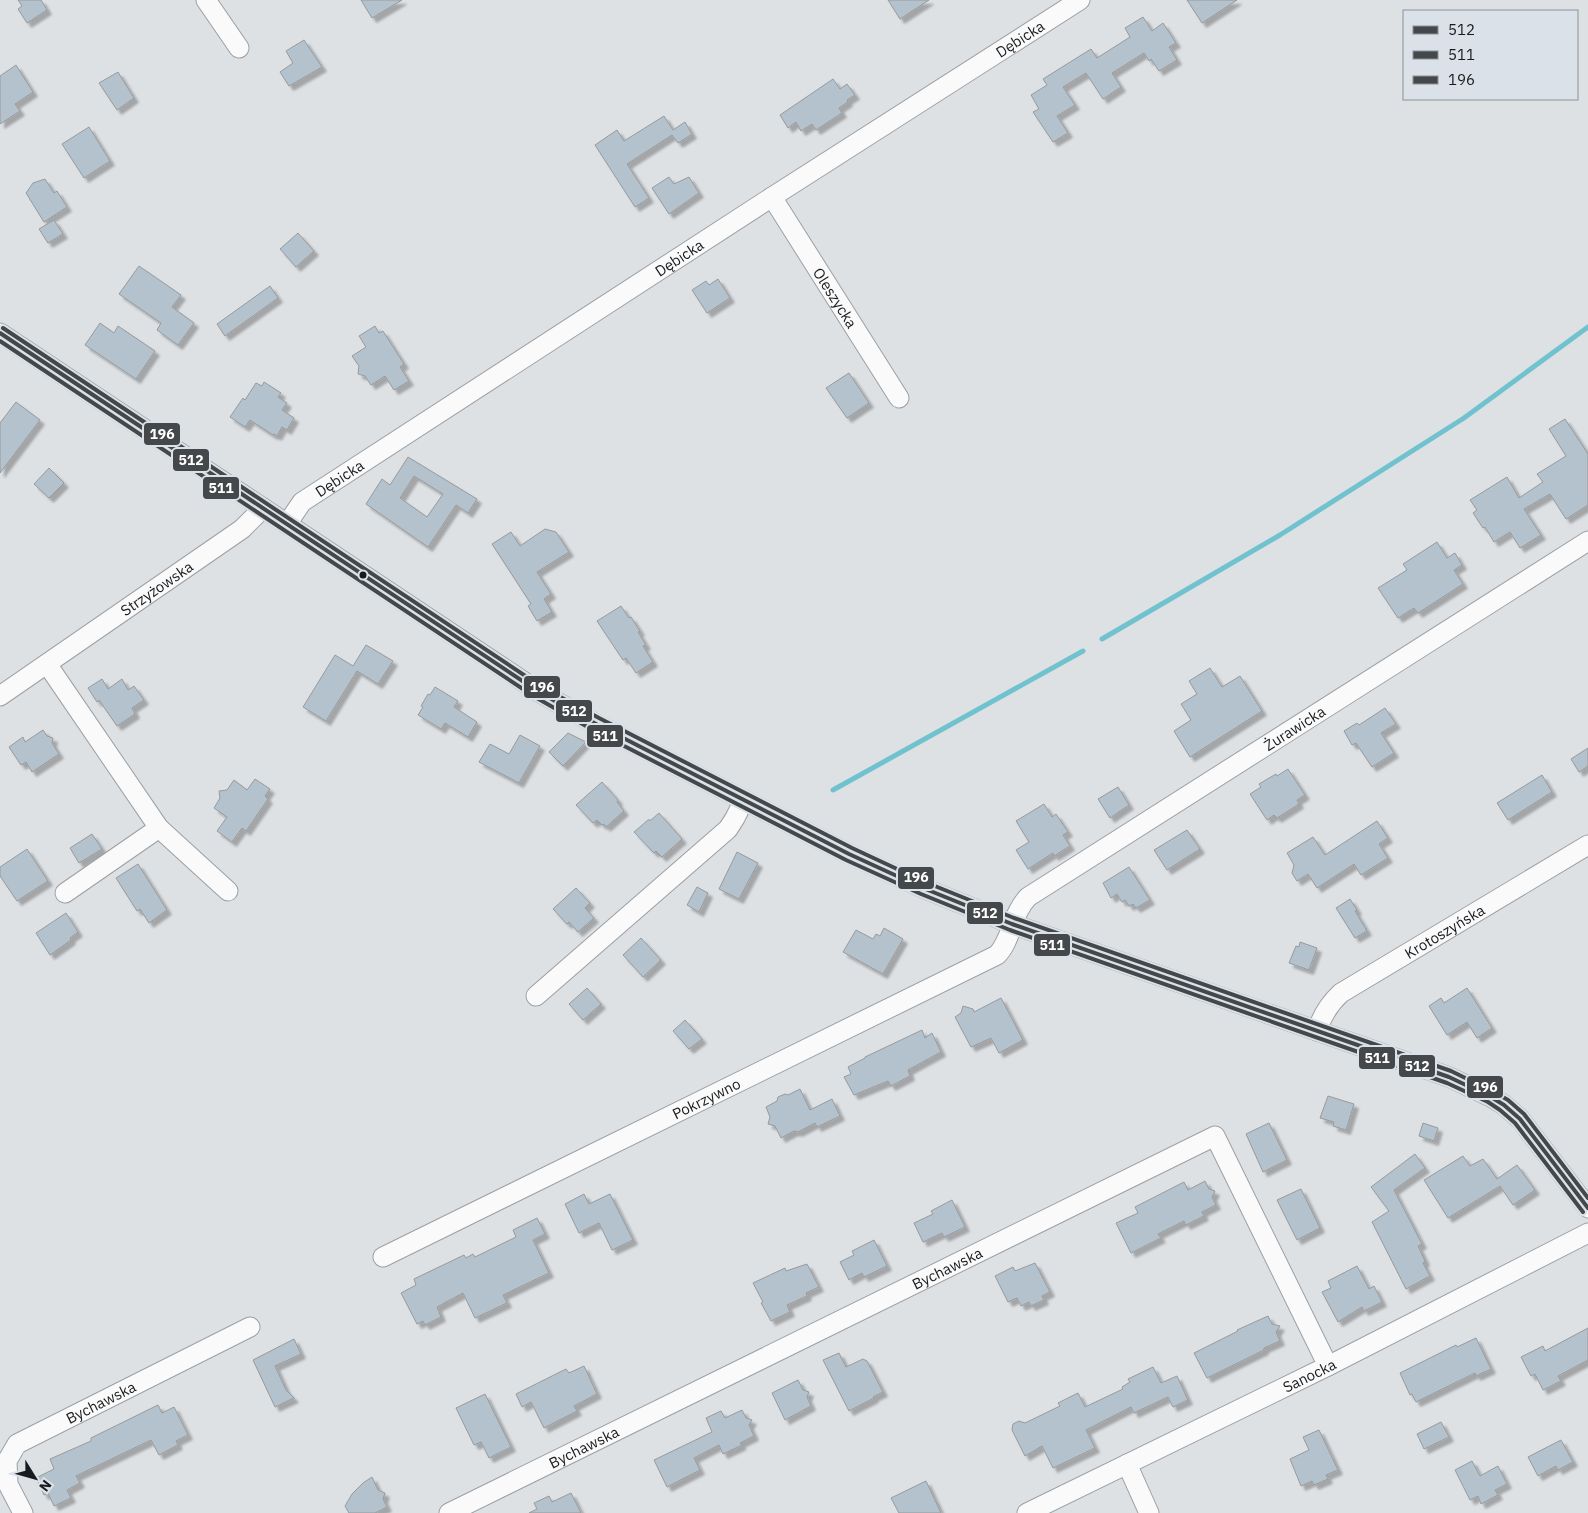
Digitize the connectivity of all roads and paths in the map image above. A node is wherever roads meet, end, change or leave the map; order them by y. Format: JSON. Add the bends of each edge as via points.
{"nodes":[{"id":1,"x":206,"y":0,"type":"edge"},
{"id":2,"x":1080,"y":0,"type":"edge"},
{"id":3,"x":239,"y":48,"type":"dead end"},
{"id":4,"x":772,"y":197,"type":"junction"},
{"id":5,"x":0,"y":333,"type":"edge"},
{"id":6,"x":899,"y":398,"type":"dead end"},
{"id":7,"x":263,"y":508,"type":"junction"},
{"id":8,"x":287,"y":524,"type":"junction"},
{"id":9,"x":1588,"y":541,"type":"edge"},
{"id":10,"x":47,"y":664,"type":"junction"},
{"id":11,"x":0,"y":696,"type":"edge"},
{"id":12,"x":744,"y":800,"type":"junction"},
{"id":13,"x":159,"y":828,"type":"junction"},
{"id":14,"x":1588,"y":845,"type":"edge"},
{"id":15,"x":228,"y":891,"type":"dead end"},
{"id":16,"x":65,"y":893,"type":"dead end"},
{"id":17,"x":1012,"y":924,"type":"junction"},
{"id":18,"x":536,"y":996,"type":"dead end"},
{"id":19,"x":1316,"y":1030,"type":"junction"},
{"id":20,"x":1588,"y":1208,"type":"edge"},
{"id":21,"x":1588,"y":1233,"type":"edge"},
{"id":22,"x":383,"y":1256,"type":"dead end"},
{"id":23,"x":250,"y":1327,"type":"dead end"},
{"id":24,"x":1328,"y":1366,"type":"junction"},
{"id":25,"x":1127,"y":1464,"type":"junction"},
{"id":26,"x":23,"y":1513,"type":"edge"},
{"id":27,"x":449,"y":1513,"type":"edge"},
{"id":28,"x":1027,"y":1513,"type":"edge"},
{"id":29,"x":1149,"y":1513,"type":"edge"}],
"edges":[{"from":1,"to":3,"type":"street"},
{"from":2,"to":4,"type":"street","name":"Dębicka"},
{"from":4,"to":6,"type":"street","name":"Oleszycka"},
{"from":4,"to":8,"type":"street","name":"Dębicka","via":[[302,502]]},
{"from":5,"to":7,"type":"street"},
{"from":7,"to":8,"type":"street"},
{"from":7,"to":10,"type":"street","name":"Strzyżowska","via":[[242,529]]},
{"from":8,"to":12,"type":"street","via":[[540,692],[632,744]]},
{"from":9,"to":17,"type":"street","name":"Żurawicka","via":[[1028,897]]},
{"from":10,"to":11,"type":"street","name":"Strzyżowska"},
{"from":10,"to":13,"type":"street"},
{"from":12,"to":17,"type":"street","via":[[893,875]]},
{"from":12,"to":18,"type":"street","via":[[728,829]]},
{"from":13,"to":15,"type":"street"},
{"from":13,"to":16,"type":"street"},
{"from":14,"to":19,"type":"street","name":"Krotoszyńska","via":[[1342,993],[1329,1005]]},
{"from":17,"to":19,"type":"street"},
{"from":17,"to":22,"type":"street","name":"Pokrzywno","via":[[1002,950],[997,954]]},
{"from":19,"to":20,"type":"street","via":[[1449,1077],[1504,1106],[1530,1131]]},
{"from":21,"to":24,"type":"street","name":"Sanocka"},
{"from":23,"to":26,"type":"street","name":"Bychawska","via":[[17,1444],[7,1461],[8,1484]]},
{"from":24,"to":25,"type":"street","name":"Sanocka"},
{"from":24,"to":27,"type":"street","name":"Bychawska","via":[[1215,1136]]},
{"from":25,"to":28,"type":"street","name":"Sanocka"},
{"from":25,"to":29,"type":"street"}]}
